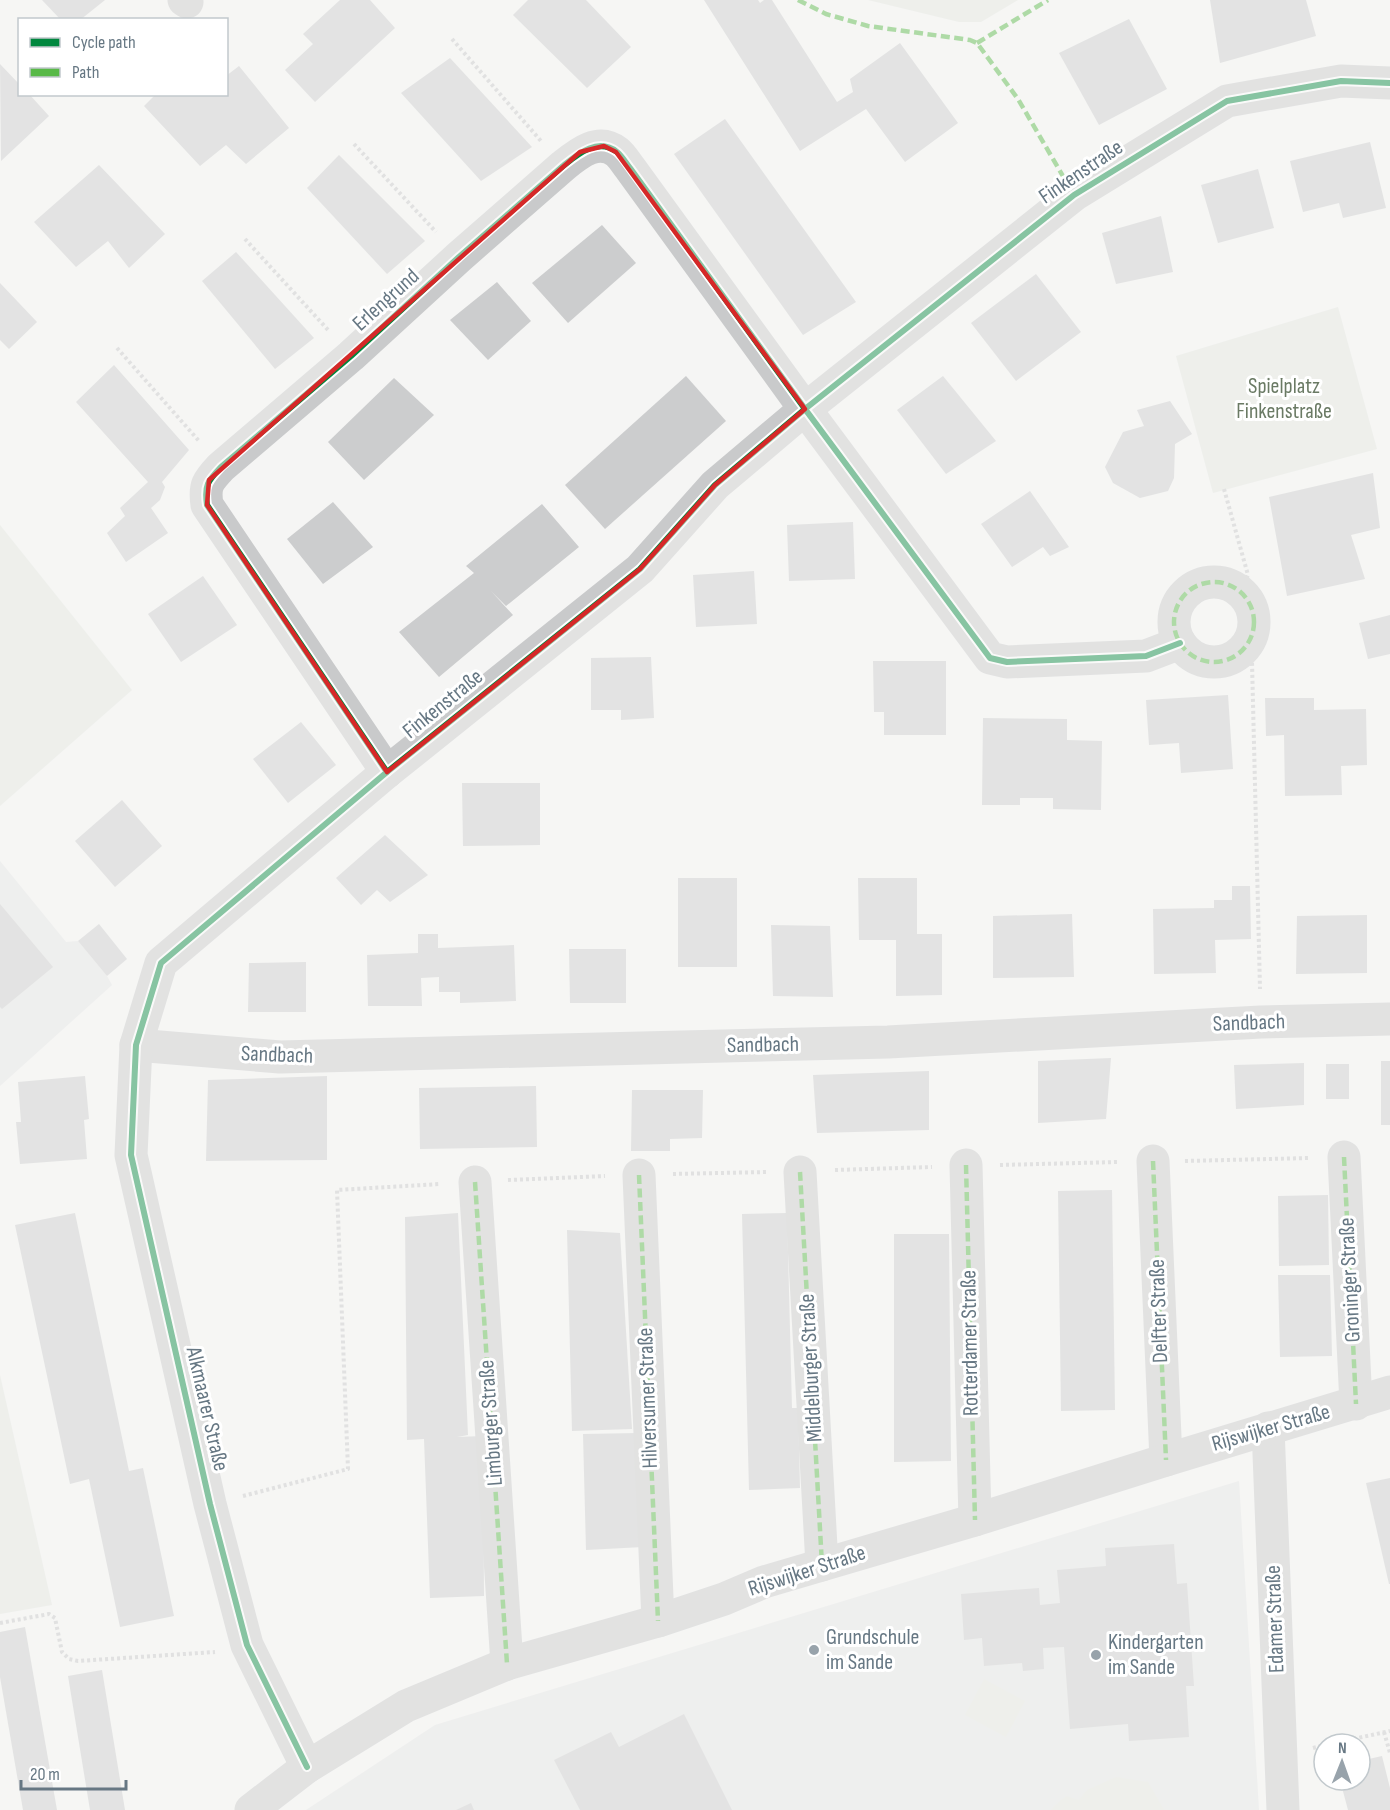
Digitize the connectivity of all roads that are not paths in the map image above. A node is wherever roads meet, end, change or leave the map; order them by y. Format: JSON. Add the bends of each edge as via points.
{"nodes":[{"id":1,"x":1390,"y":82,"type":"edge"},
{"id":2,"x":805,"y":409,"type":"junction"},
{"id":3,"x":1180,"y":643,"type":"junction"},
{"id":4,"x":387,"y":772,"type":"junction"},
{"id":5,"x":1390,"y":1019,"type":"edge"},
{"id":6,"x":136,"y":1045,"type":"junction"},
{"id":7,"x":1344,"y":1157,"type":"road end"},
{"id":8,"x":1153,"y":1161,"type":"road end"},
{"id":9,"x":966,"y":1165,"type":"road end"},
{"id":10,"x":800,"y":1172,"type":"road end"},
{"id":11,"x":639,"y":1175,"type":"road end"},
{"id":12,"x":475,"y":1182,"type":"road end"},
{"id":13,"x":1390,"y":1392,"type":"edge"},
{"id":14,"x":1356,"y":1404,"type":"junction"},
{"id":15,"x":1268,"y":1428,"type":"junction"},
{"id":16,"x":1166,"y":1460,"type":"junction"},
{"id":17,"x":975,"y":1520,"type":"junction"},
{"id":18,"x":822,"y":1565,"type":"junction"},
{"id":19,"x":658,"y":1621,"type":"junction"},
{"id":20,"x":507,"y":1664,"type":"junction"},
{"id":21,"x":307,"y":1767,"type":"junction"},
{"id":22,"x":251,"y":1810,"type":"edge"},
{"id":23,"x":1283,"y":1810,"type":"edge"}],
"edges":[{"from":1,"to":2,"type":"street","name":"Finkenstraße","via":[[1341,81],[1227,101],[1074,195]]},
{"from":2,"to":3,"type":"street","via":[[990,658],[1007,663],[1146,656]]},
{"from":2,"to":4,"type":"street","name":"Finkenstraße","via":[[715,485],[640,569]]},
{"from":2,"to":4,"type":"street","name":"Erlengrund","via":[[630,168],[616,152],[604,146],[580,152],[459,257],[221,467],[208,480],[205,491],[207,505]]},
{"from":3,"to":3,"type":"street","via":[[1175,631],[1175,612],[1193,587],[1218,582],[1241,591],[1254,618],[1252,635],[1239,654],[1207,661],[1196,658]]},
{"from":4,"to":6,"type":"street","name":"Finkenstraße","via":[[161,963]]},
{"from":5,"to":6,"type":"street","name":"Sandbach","via":[[888,1042],[280,1057]]},
{"from":6,"to":21,"type":"street","name":"Alkmaarer Straße","via":[[131,1155],[210,1504],[247,1645]]},
{"from":7,"to":14,"type":"street","name":"Groninger Straße"},
{"from":8,"to":16,"type":"street","name":"Delfter Straße"},
{"from":9,"to":17,"type":"street","name":"Rotterdamer Straße"},
{"from":10,"to":18,"type":"street","name":"Middelburger Straße"},
{"from":11,"to":19,"type":"street","name":"Hilversumer Straße"},
{"from":12,"to":20,"type":"street","name":"Limburger Straße"},
{"from":13,"to":14,"type":"street","name":"Rijswijker Straße"},
{"from":14,"to":15,"type":"street","name":"Rijswijker Straße"},
{"from":15,"to":16,"type":"street","name":"Rijswijker Straße"},
{"from":15,"to":23,"type":"street","name":"Edamer Straße"},
{"from":16,"to":17,"type":"street","name":"Rijswijker Straße"},
{"from":17,"to":18,"type":"street","name":"Rijswijker Straße"},
{"from":18,"to":19,"type":"street","name":"Rijswijker Straße"},
{"from":19,"to":20,"type":"street","name":"Rijswijker Straße"},
{"from":20,"to":21,"type":"street","name":"Rijswijker Straße","via":[[406,1706]]},
{"from":21,"to":22,"type":"street","name":"Rijswijker Straße"}]}
